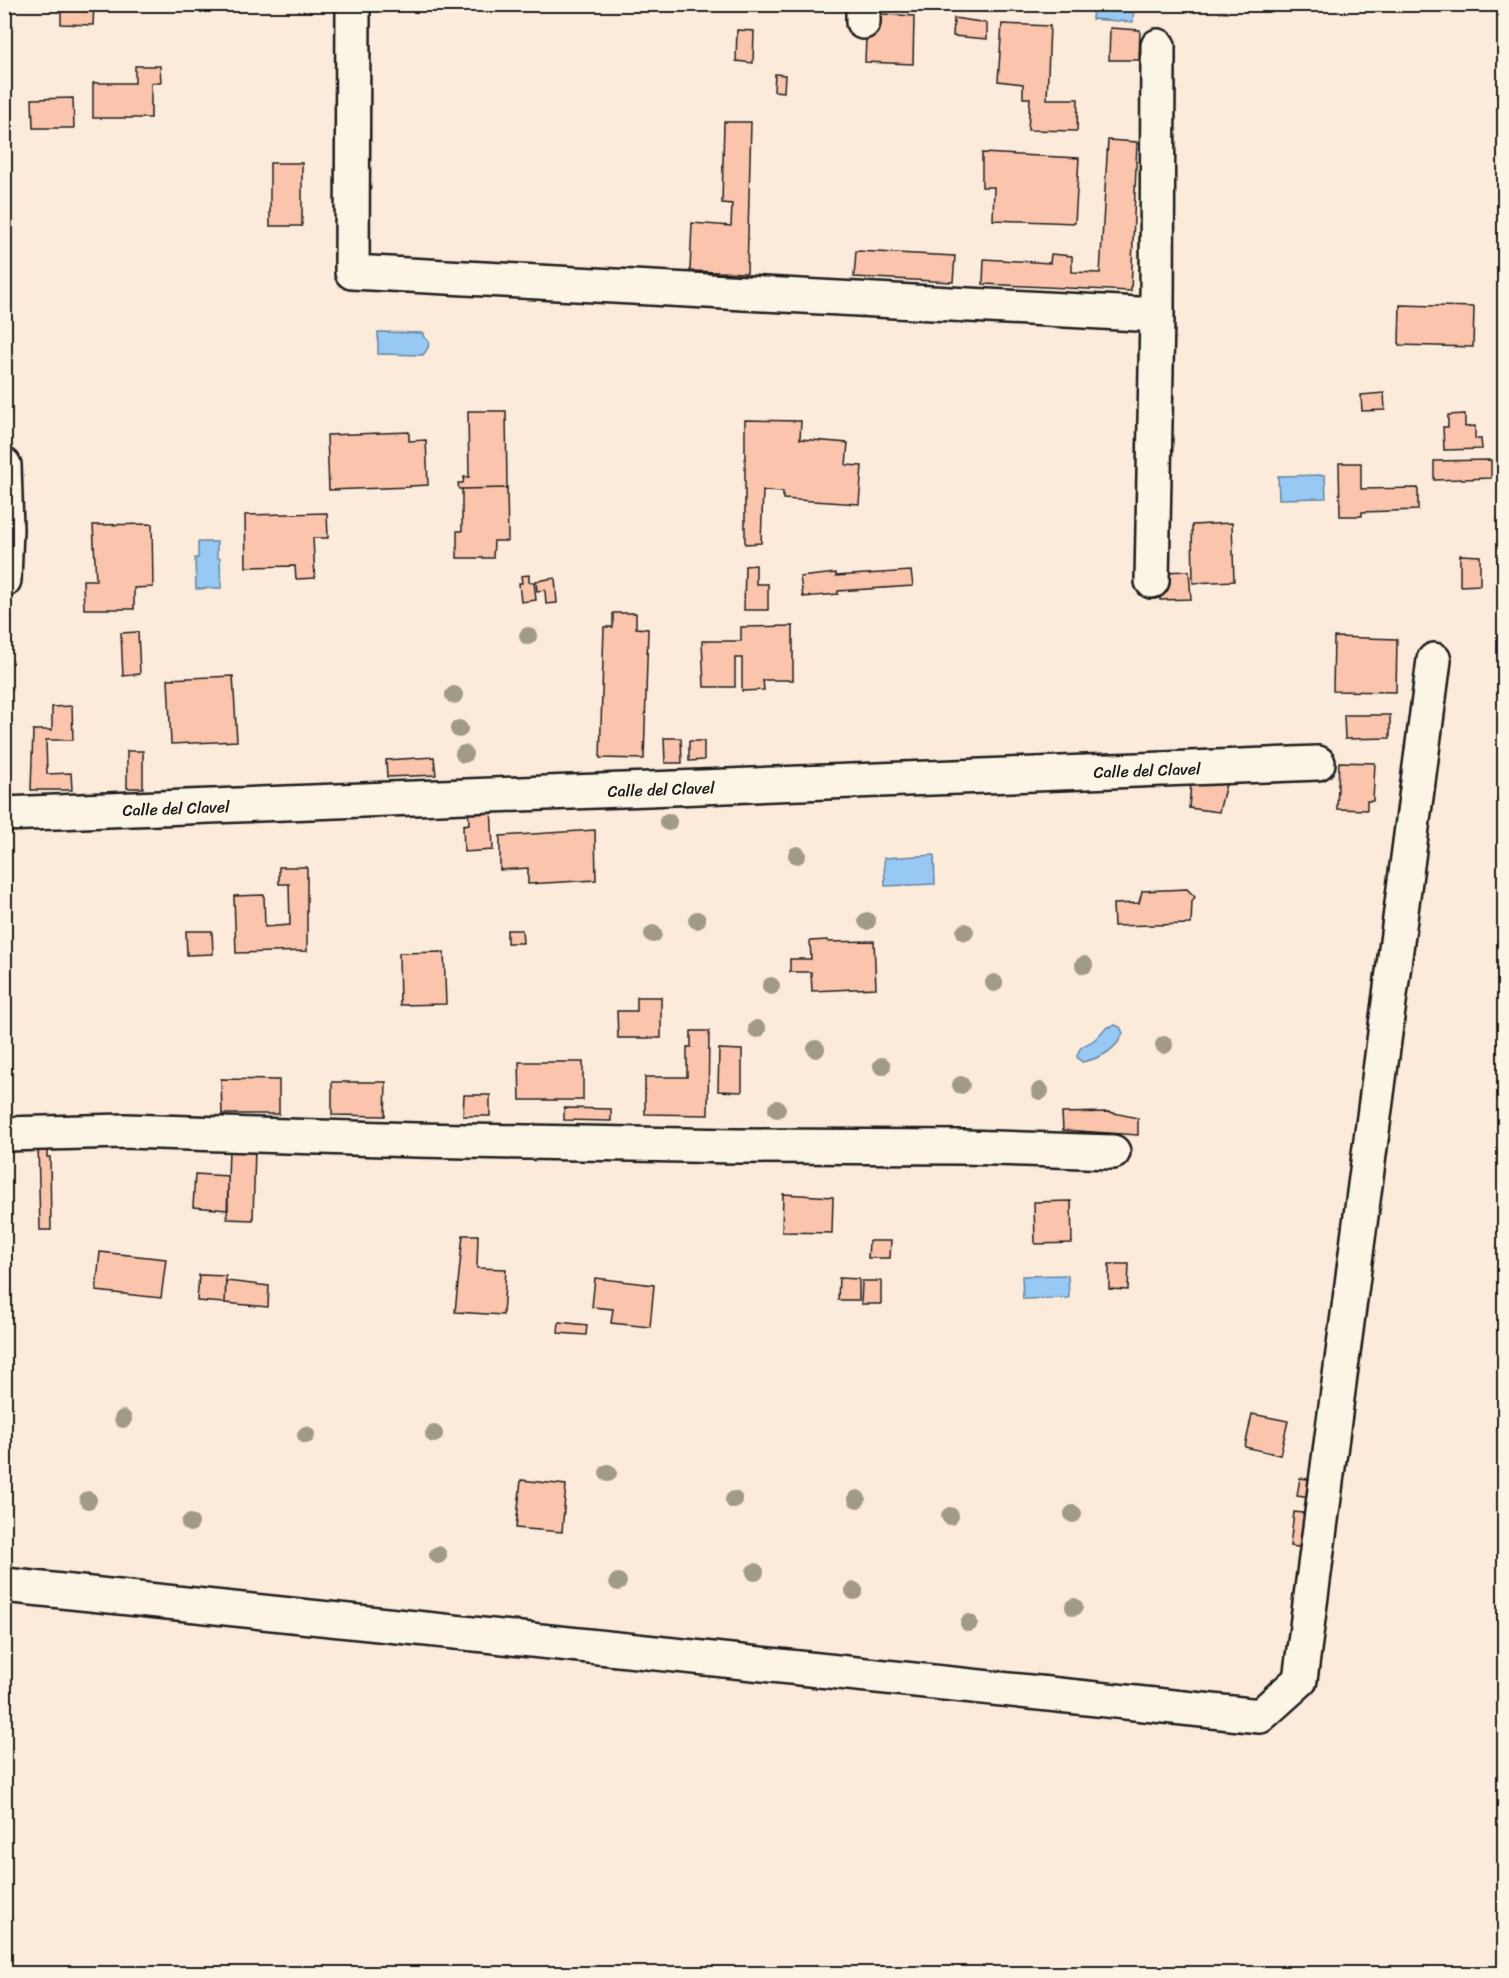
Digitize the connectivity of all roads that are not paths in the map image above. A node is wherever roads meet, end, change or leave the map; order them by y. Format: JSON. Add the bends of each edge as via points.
{"nodes":[{"id":1,"x":354,"y":4,"type":"edge"},
{"id":2,"x":1158,"y":46,"type":"dead end"},
{"id":3,"x":1156,"y":315,"type":"junction"},
{"id":4,"x":4,"y":465,"type":"edge"},
{"id":5,"x":4,"y":580,"type":"edge"},
{"id":6,"x":1152,"y":581,"type":"dead end"},
{"id":7,"x":1434,"y":660,"type":"dead end"},
{"id":8,"x":1318,"y":763,"type":"dead end"},
{"id":9,"x":4,"y":814,"type":"edge"},
{"id":10,"x":4,"y":1134,"type":"edge"},
{"id":11,"x":1113,"y":1152,"type":"dead end"},
{"id":12,"x":4,"y":1585,"type":"edge"}],
"edges":[{"from":1,"to":3,"type":"street","via":[[352,272]]},
{"from":2,"to":3,"type":"street"},
{"from":3,"to":6,"type":"street"},
{"from":4,"to":5,"type":"street"},
{"from":7,"to":12,"type":"street","via":[[1300,1680],[1260,1716]]},
{"from":8,"to":9,"type":"street","name":"Calle del Clavel"},
{"from":10,"to":11,"type":"street","via":[[125,1131]]}]}
